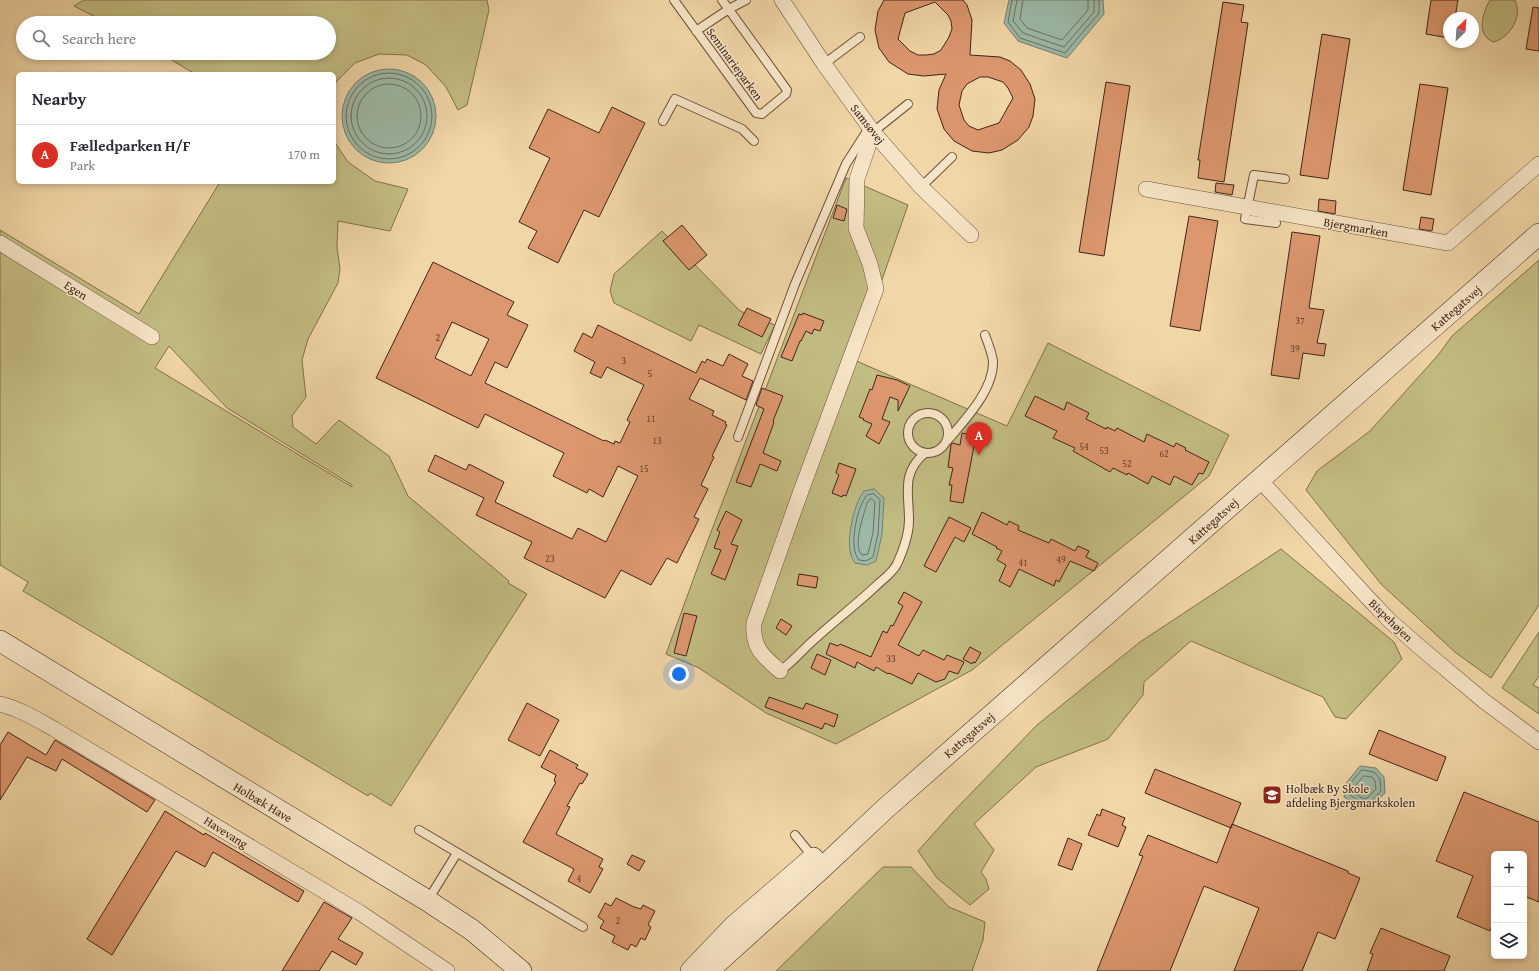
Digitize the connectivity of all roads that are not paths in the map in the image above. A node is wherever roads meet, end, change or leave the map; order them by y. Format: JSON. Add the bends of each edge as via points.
{"nodes":[{"id":1,"x":674,"y":0,"type":"edge"},
{"id":2,"x":722,"y":0,"type":"edge"},
{"id":3,"x":746,"y":0,"type":"edge"},
{"id":4,"x":782,"y":0,"type":"edge"},
{"id":5,"x":729,"y":9,"type":"junction"},
{"id":6,"x":696,"y":31,"type":"junction"},
{"id":7,"x":860,"y":37,"type":"dead end"},
{"id":8,"x":824,"y":64,"type":"junction"},
{"id":9,"x":908,"y":104,"type":"dead end"},
{"id":10,"x":663,"y":121,"type":"dead end"},
{"id":11,"x":871,"y":130,"type":"junction"},
{"id":12,"x":754,"y":141,"type":"dead end"},
{"id":13,"x":952,"y":157,"type":"dead end"},
{"id":14,"x":1539,"y":164,"type":"edge"},
{"id":15,"x":1285,"y":179,"type":"dead end"},
{"id":16,"x":921,"y":187,"type":"junction"},
{"id":17,"x":1146,"y":189,"type":"dead end"},
{"id":18,"x":1247,"y":207,"type":"junction"},
{"id":19,"x":1276,"y":223,"type":"dead end"},
{"id":20,"x":1539,"y":234,"type":"edge"},
{"id":21,"x":971,"y":235,"type":"dead end"},
{"id":22,"x":0,"y":243,"type":"edge"},
{"id":23,"x":985,"y":334,"type":"dead end"},
{"id":24,"x":152,"y":337,"type":"dead end"},
{"id":25,"x":738,"y":437,"type":"dead end"},
{"id":26,"x":946,"y":441,"type":"junction"},
{"id":27,"x":925,"y":453,"type":"junction"},
{"id":28,"x":1260,"y":480,"type":"junction"},
{"id":29,"x":0,"y":641,"type":"edge"},
{"id":30,"x":780,"y":671,"type":"joint"},
{"id":31,"x":0,"y":704,"type":"edge"},
{"id":32,"x":1539,"y":742,"type":"edge"},
{"id":33,"x":419,"y":830,"type":"dead end"},
{"id":34,"x":795,"y":835,"type":"dead end"},
{"id":35,"x":457,"y":853,"type":"junction"},
{"id":36,"x":818,"y":863,"type":"junction"},
{"id":37,"x":428,"y":901,"type":"junction"},
{"id":38,"x":583,"y":927,"type":"dead end"},
{"id":39,"x":447,"y":971,"type":"edge"},
{"id":40,"x":521,"y":971,"type":"edge"},
{"id":41,"x":692,"y":971,"type":"edge"},
{"id":42,"x":708,"y":971,"type":"edge"}],
"edges":[{"from":1,"to":6,"type":"lane","name":"Seminarieparken"},
{"from":2,"to":5,"type":"lane","name":"Seminarieparken"},
{"from":3,"to":5,"type":"lane","name":"Seminarieparken"},
{"from":4,"to":8,"type":"street","name":"Samsøvej"},
{"from":5,"to":6,"type":"lane","name":"Seminarieparken"},
{"from":5,"to":6,"type":"lane","name":"Seminarieparken","via":[[787,90],[786,94],[762,114],[756,113]]},
{"from":7,"to":8,"type":"lane"},
{"from":8,"to":11,"type":"street","name":"Samsøvej"},
{"from":9,"to":11,"type":"lane"},
{"from":10,"to":12,"type":"lane","via":[[675,99],[742,130]]},
{"from":11,"to":16,"type":"street","name":"Samsøvej"},
{"from":11,"to":25,"type":"lane","via":[[846,164],[795,284]]},
{"from":11,"to":30,"type":"street","via":[[857,179],[856,228],[870,264],[876,289],[754,623],[757,648]]},
{"from":13,"to":16,"type":"lane"},
{"from":14,"to":18,"type":"street","name":"Bjergmarken","via":[[1448,243]]},
{"from":15,"to":18,"type":"lane","via":[[1254,175]]},
{"from":16,"to":21,"type":"street","name":"Samsøvej"},
{"from":17,"to":18,"type":"street","name":"Bjergmarken"},
{"from":18,"to":19,"type":"lane","via":[[1245,219]]},
{"from":20,"to":28,"type":"street","name":"Kattegatsvej"},
{"from":22,"to":24,"type":"street","name":"Egen"},
{"from":23,"to":26,"type":"lane","via":[[992,358],[990,378],[975,408]]},
{"from":26,"to":27,"type":"lane","via":[[938,450]]},
{"from":26,"to":27,"type":"lane","via":[[948,429],[942,418],[930,413],[918,416],[912,420],[909,427],[909,440],[913,446]]},
{"from":27,"to":30,"type":"lane","via":[[913,465],[907,484],[908,533],[896,565],[863,598]]},
{"from":28,"to":32,"type":"street","name":"Bispehøjen","via":[[1390,621],[1484,701]]},
{"from":28,"to":36,"type":"street","name":"Kattegatsvej","via":[[886,808]]},
{"from":29,"to":37,"type":"street","name":"Holbæk Have"},
{"from":31,"to":39,"type":"street","name":"Havevang","via":[[32,716],[86,748],[359,912]]},
{"from":33,"to":35,"type":"lane"},
{"from":34,"to":36,"type":"lane"},
{"from":35,"to":37,"type":"lane"},
{"from":35,"to":38,"type":"lane"},
{"from":36,"to":41,"type":"street","name":"Kattegatsvej","via":[[734,926]]},
{"from":36,"to":42,"type":"street","name":"Kattegatsvej"},
{"from":37,"to":40,"type":"street","name":"Holbæk Have","via":[[472,930]]}]}
